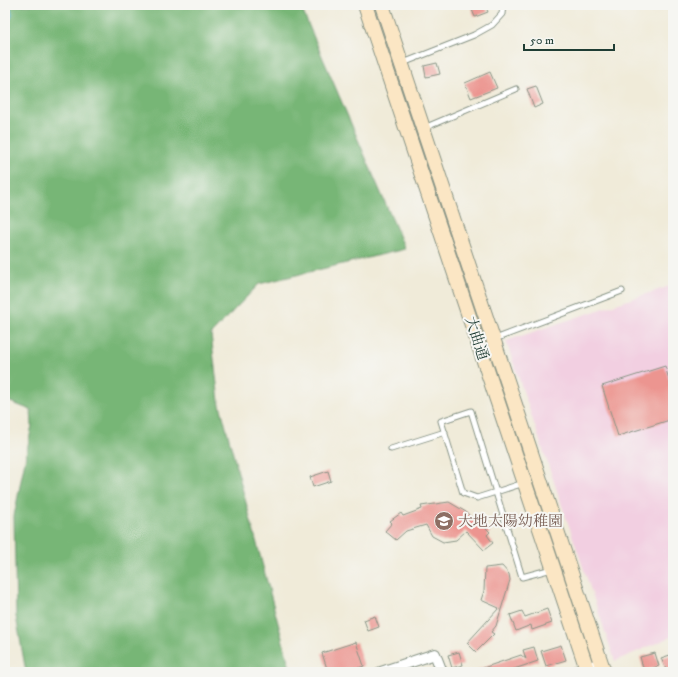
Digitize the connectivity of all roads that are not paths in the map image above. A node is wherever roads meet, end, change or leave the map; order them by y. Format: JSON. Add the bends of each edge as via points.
{"nodes":[{"id":1,"x":365,"y":5,"type":"edge"},
{"id":2,"x":382,"y":5,"type":"edge"},
{"id":3,"x":503,"y":5,"type":"edge"},
{"id":4,"x":402,"y":64,"type":"junction"},
{"id":5,"x":516,"y":89,"type":"dead end"},
{"id":6,"x":424,"y":128,"type":"junction"},
{"id":7,"x":622,"y":291,"type":"dead end"},
{"id":8,"x":494,"y":339,"type":"junction"},
{"id":9,"x":445,"y":432,"type":"junction"},
{"id":10,"x":391,"y":449,"type":"dead end"},
{"id":11,"x":525,"y":483,"type":"junction"},
{"id":12,"x":497,"y":492,"type":"junction"},
{"id":13,"x":554,"y":568,"type":"junction"},
{"id":14,"x":603,"y":667,"type":"edge"},
{"id":15,"x":584,"y":671,"type":"edge"},
{"id":16,"x":381,"y":672,"type":"edge"},
{"id":17,"x":442,"y":672,"type":"edge"}],
"edges":[{"from":1,"to":11,"type":"street","name":"大曲通"},
{"from":2,"to":4,"type":"street","name":"大曲通"},
{"from":3,"to":4,"type":"lane","via":[[502,14],[492,25],[474,35]]},
{"from":4,"to":6,"type":"street","name":"大曲通"},
{"from":5,"to":6,"type":"lane"},
{"from":6,"to":8,"type":"street","name":"大曲通"},
{"from":7,"to":8,"type":"lane"},
{"from":8,"to":14,"type":"street","name":"大曲通"},
{"from":9,"to":10,"type":"lane"},
{"from":9,"to":12,"type":"lane","via":[[463,493],[477,498]]},
{"from":9,"to":12,"type":"lane","via":[[442,421],[471,411]]},
{"from":11,"to":12,"type":"lane"},
{"from":11,"to":13,"type":"street","name":"大曲通"},
{"from":12,"to":13,"type":"lane","via":[[522,577]]},
{"from":13,"to":15,"type":"street","name":"大曲通"},
{"from":14,"to":15,"type":"street"},
{"from":16,"to":17,"type":"street","via":[[435,654]]}]}
